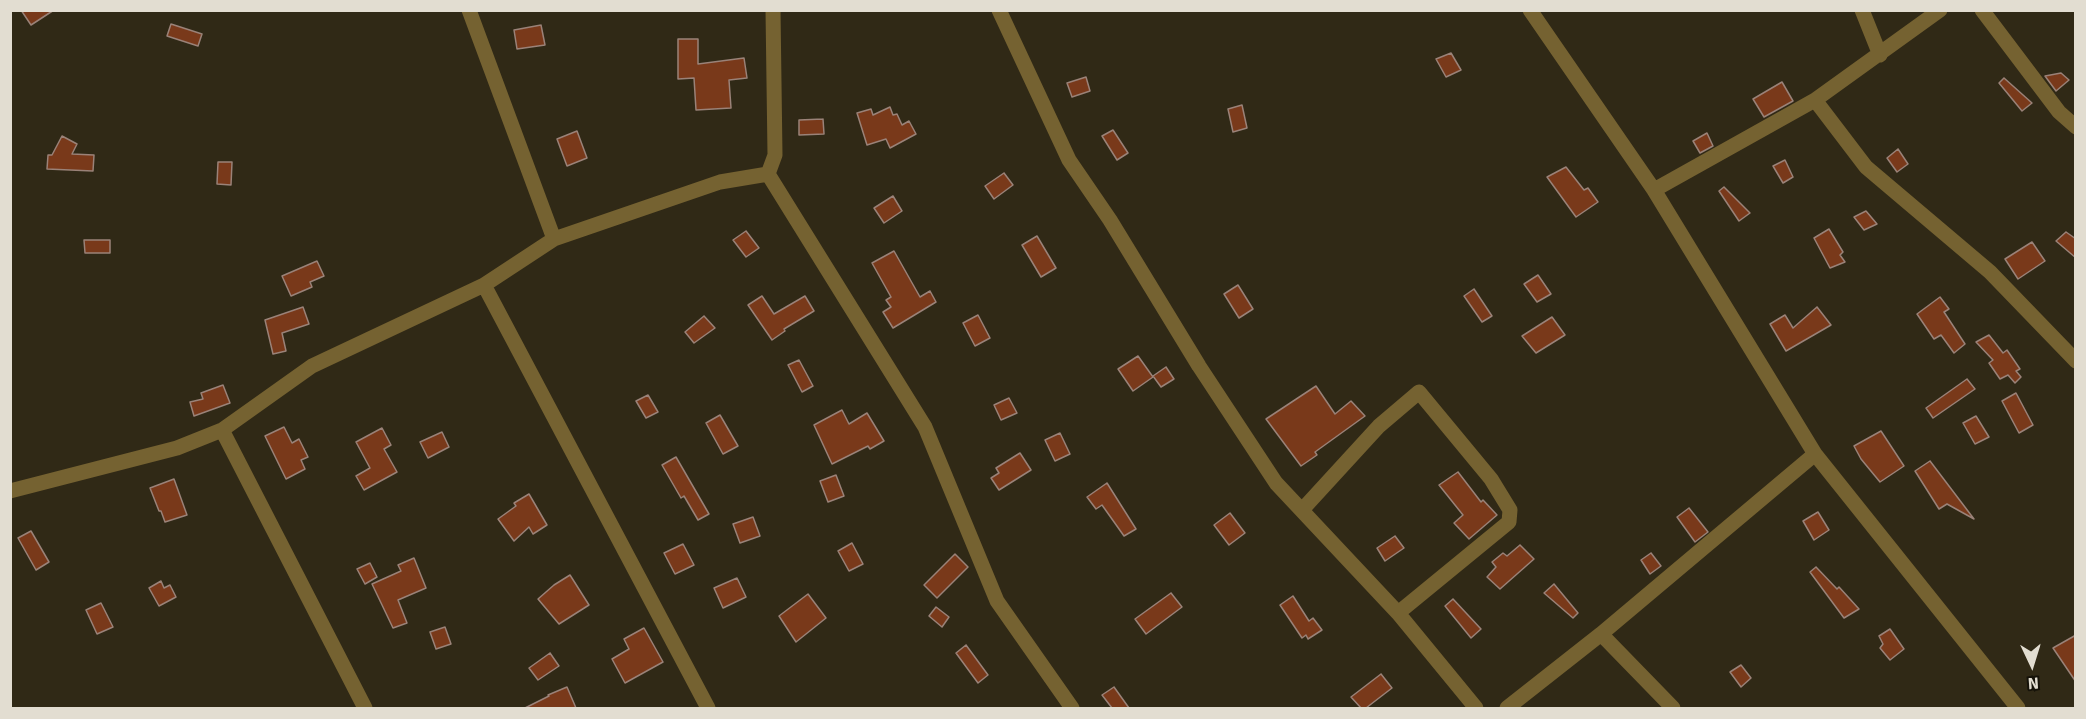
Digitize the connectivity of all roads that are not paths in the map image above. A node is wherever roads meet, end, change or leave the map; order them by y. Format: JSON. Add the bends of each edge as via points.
{"nodes":[{"id":1,"x":469,"y":10,"type":"edge"},
{"id":2,"x":773,"y":10,"type":"edge"},
{"id":3,"x":999,"y":10,"type":"edge"},
{"id":4,"x":1530,"y":10,"type":"edge"},
{"id":5,"x":1862,"y":10,"type":"edge"},
{"id":6,"x":1940,"y":10,"type":"edge"},
{"id":7,"x":1982,"y":10,"type":"edge"},
{"id":8,"x":1880,"y":55,"type":"junction"},
{"id":9,"x":1815,"y":100,"type":"junction"},
{"id":10,"x":2076,"y":127,"type":"edge"},
{"id":11,"x":768,"y":174,"type":"junction"},
{"id":12,"x":1654,"y":190,"type":"junction"},
{"id":13,"x":554,"y":239,"type":"junction"},
{"id":14,"x":484,"y":285,"type":"junction"},
{"id":15,"x":2076,"y":360,"type":"edge"},
{"id":16,"x":222,"y":430,"type":"junction"},
{"id":17,"x":1815,"y":454,"type":"junction"},
{"id":18,"x":10,"y":491,"type":"edge"},
{"id":19,"x":1302,"y":510,"type":"junction"},
{"id":20,"x":1398,"y":613,"type":"junction"},
{"id":21,"x":1601,"y":634,"type":"junction"},
{"id":22,"x":365,"y":708,"type":"edge"},
{"id":23,"x":708,"y":708,"type":"edge"},
{"id":24,"x":1072,"y":708,"type":"edge"},
{"id":25,"x":1476,"y":708,"type":"edge"},
{"id":26,"x":1507,"y":708,"type":"edge"},
{"id":27,"x":1673,"y":708,"type":"edge"},
{"id":28,"x":2018,"y":708,"type":"edge"}],
"edges":[{"from":1,"to":13,"type":"street"},
{"from":2,"to":11,"type":"street","via":[[775,155]]},
{"from":3,"to":19,"type":"street","via":[[1069,160],[1276,483]]},
{"from":4,"to":12,"type":"street"},
{"from":5,"to":8,"type":"street"},
{"from":6,"to":8,"type":"street"},
{"from":7,"to":10,"type":"street","via":[[2059,112]]},
{"from":8,"to":9,"type":"street"},
{"from":9,"to":12,"type":"street"},
{"from":9,"to":15,"type":"street","via":[[1866,167],[1990,272]]},
{"from":11,"to":13,"type":"street","via":[[720,182]]},
{"from":11,"to":24,"type":"street","via":[[925,427],[997,600]]},
{"from":12,"to":17,"type":"street"},
{"from":13,"to":14,"type":"street"},
{"from":14,"to":16,"type":"street","via":[[312,366]]},
{"from":14,"to":23,"type":"street"},
{"from":16,"to":18,"type":"street","via":[[177,448]]},
{"from":16,"to":22,"type":"street"},
{"from":17,"to":21,"type":"street"},
{"from":17,"to":28,"type":"street"},
{"from":19,"to":20,"type":"street"},
{"from":19,"to":20,"type":"street","via":[[1379,426],[1419,392],[1491,479],[1510,510],[1509,522]]},
{"from":20,"to":25,"type":"street"},
{"from":21,"to":26,"type":"street"},
{"from":21,"to":27,"type":"street"}]}
